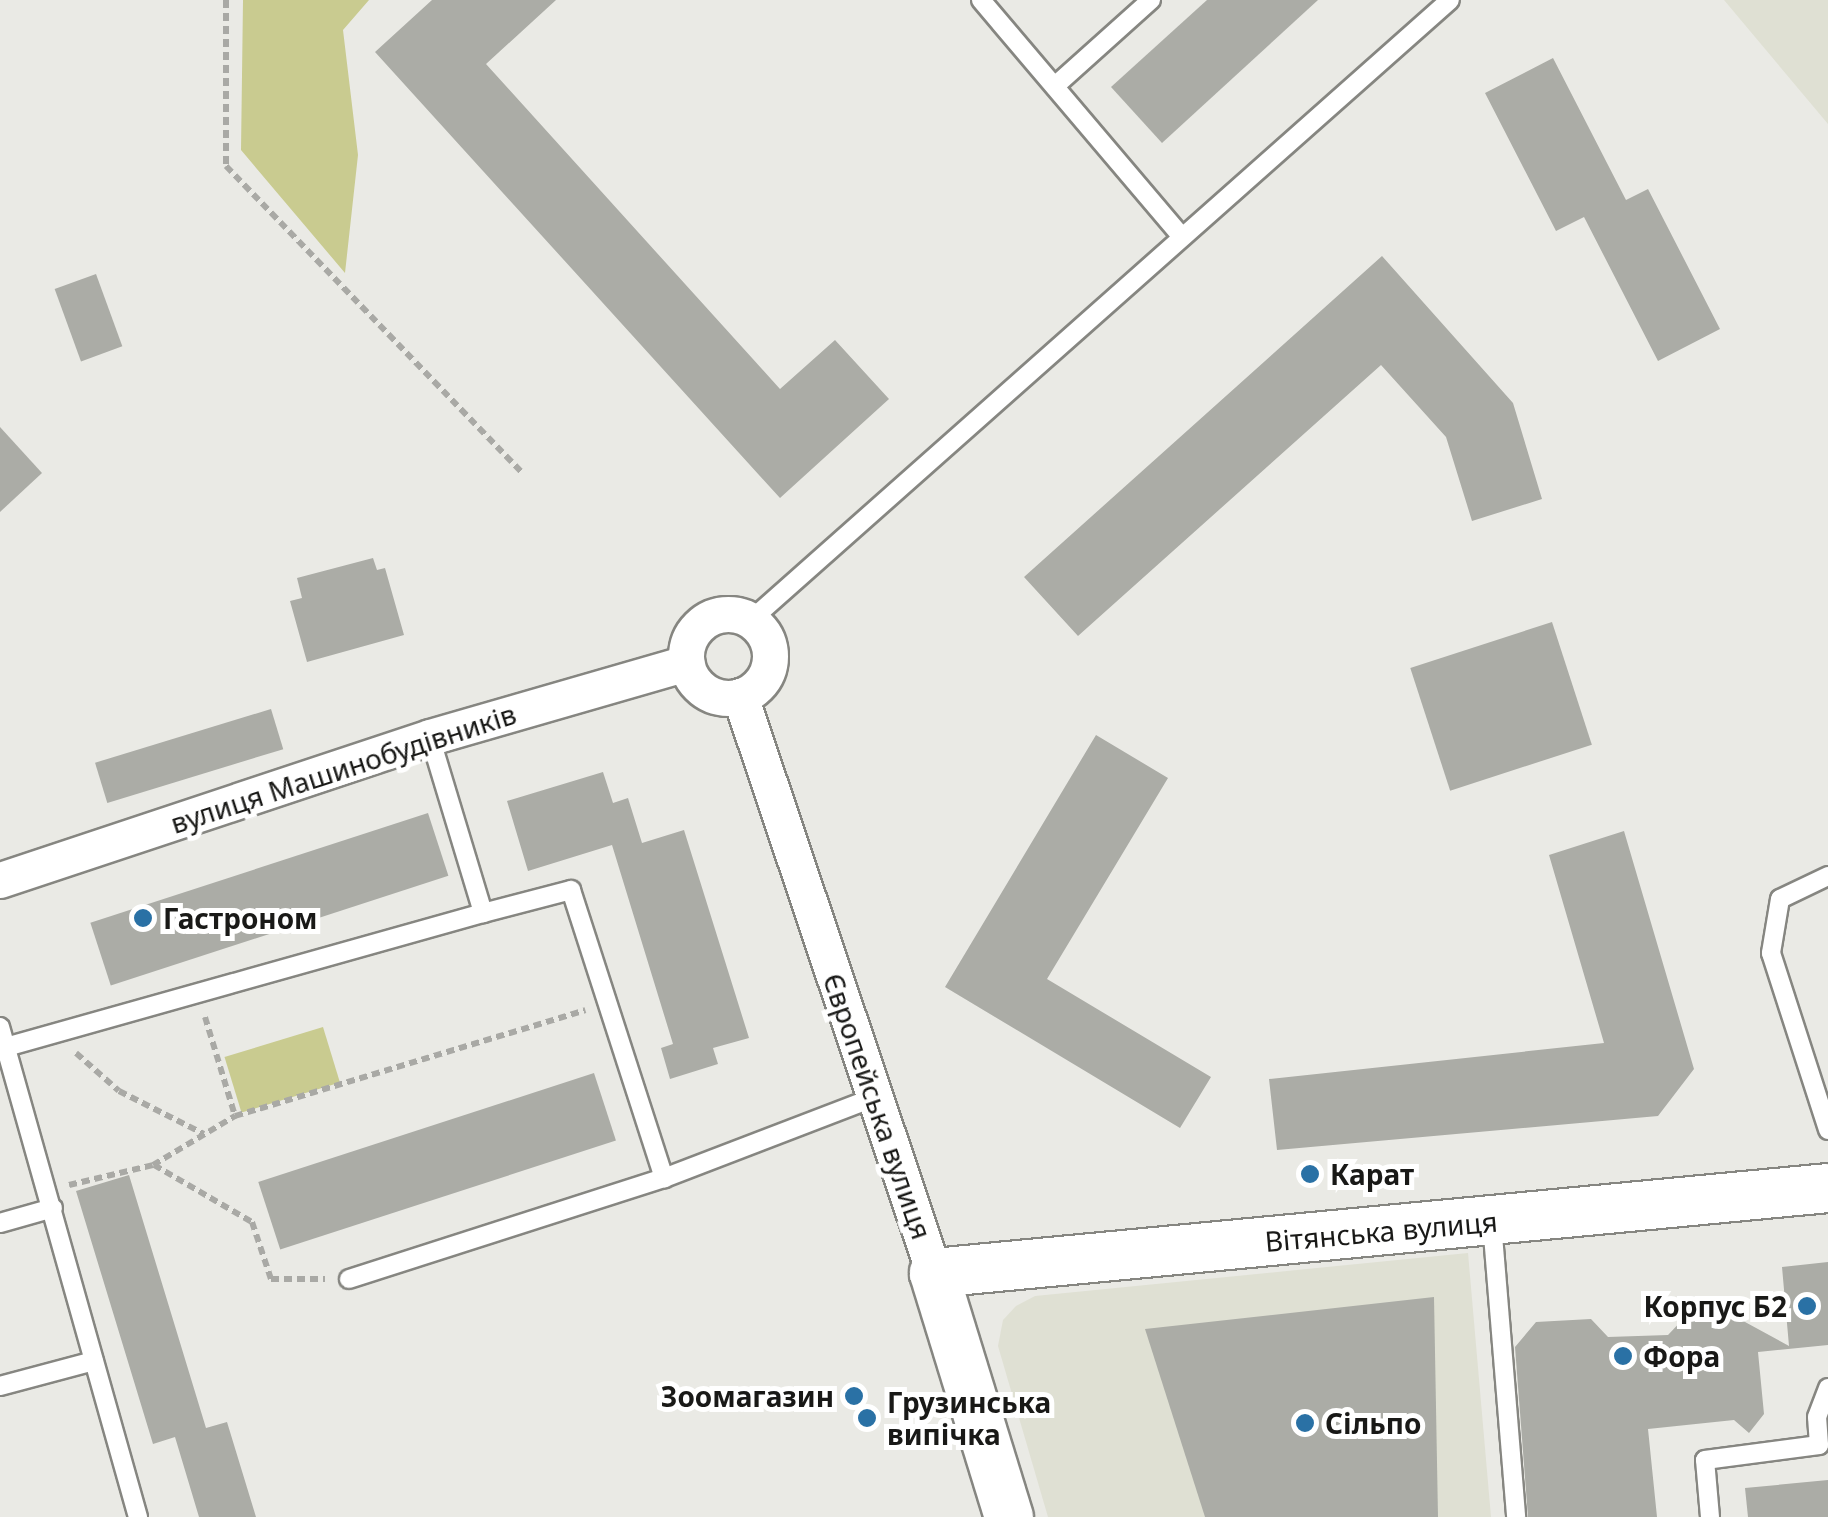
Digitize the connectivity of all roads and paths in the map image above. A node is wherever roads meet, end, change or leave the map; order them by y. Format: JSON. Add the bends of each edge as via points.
{"nodes":[{"id":1,"x":226,"y":0,"type":"edge"},
{"id":2,"x":981,"y":0,"type":"edge"},
{"id":3,"x":1151,"y":0,"type":"edge"},
{"id":4,"x":1450,"y":0,"type":"edge"},
{"id":5,"x":1055,"y":86,"type":"junction"},
{"id":6,"x":1180,"y":234,"type":"junction"},
{"id":7,"x":523,"y":474,"type":"dead end"},
{"id":8,"x":751,"y":620,"type":"junction"},
{"id":9,"x":688,"y":663,"type":"junction"},
{"id":10,"x":740,"y":696,"type":"junction"},
{"id":11,"x":430,"y":737,"type":"junction"},
{"id":12,"x":1828,"y":876,"type":"edge"},
{"id":13,"x":0,"y":880,"type":"edge"},
{"id":14,"x":483,"y":913,"type":"junction"},
{"id":15,"x":198,"y":993,"type":"junction"},
{"id":16,"x":608,"y":1003,"type":"junction"},
{"id":17,"x":0,"y":1028,"type":"edge"},
{"id":18,"x":54,"y":1034,"type":"junction"},
{"id":19,"x":6,"y":1048,"type":"junction"},
{"id":20,"x":875,"y":1097,"type":"junction"},
{"id":21,"x":236,"y":1116,"type":"junction"},
{"id":22,"x":1828,"y":1130,"type":"edge"},
{"id":23,"x":205,"y":1134,"type":"junction"},
{"id":24,"x":153,"y":1165,"type":"junction"},
{"id":25,"x":664,"y":1178,"type":"junction"},
{"id":26,"x":1828,"y":1188,"type":"edge"},
{"id":27,"x":51,"y":1199,"type":"junction"},
{"id":28,"x":1492,"y":1220,"type":"junction"},
{"id":29,"x":0,"y":1223,"type":"edge"},
{"id":30,"x":934,"y":1273,"type":"junction"},
{"id":31,"x":349,"y":1279,"type":"joint"},
{"id":32,"x":94,"y":1360,"type":"junction"},
{"id":33,"x":0,"y":1386,"type":"edge"},
{"id":34,"x":1828,"y":1388,"type":"edge"},
{"id":35,"x":138,"y":1517,"type":"edge"},
{"id":36,"x":1010,"y":1517,"type":"edge"},
{"id":37,"x":1516,"y":1517,"type":"edge"},
{"id":38,"x":1710,"y":1517,"type":"edge"}],
"edges":[{"from":1,"to":7,"type":"path","via":[[226,166]]},
{"from":2,"to":5,"type":"lane"},
{"from":3,"to":5,"type":"lane"},
{"from":4,"to":6,"type":"lane"},
{"from":5,"to":6,"type":"lane"},
{"from":6,"to":8,"type":"lane"},
{"from":8,"to":9,"type":"street","via":[[711,617],[691,636]]},
{"from":8,"to":10,"type":"street","via":[[768,642],[768,668]]},
{"from":9,"to":10,"type":"street","via":[[700,687]]},
{"from":9,"to":11,"type":"street","name":"вулиця Машинобудівників"},
{"from":10,"to":20,"type":"street","name":"Європейська вулиця"},
{"from":11,"to":13,"type":"street","name":"вулиця Машинобудівників"},
{"from":11,"to":14,"type":"lane"},
{"from":12,"to":22,"type":"lane","via":[[1780,899],[1770,953]]},
{"from":14,"to":15,"type":"lane"},
{"from":14,"to":16,"type":"lane","via":[[571,890]]},
{"from":15,"to":18,"type":"lane"},
{"from":15,"to":21,"type":"path"},
{"from":16,"to":21,"type":"path"},
{"from":16,"to":25,"type":"lane"},
{"from":17,"to":19,"type":"lane"},
{"from":18,"to":19,"type":"lane"},
{"from":18,"to":23,"type":"path","via":[[119,1091]]},
{"from":19,"to":27,"type":"lane"},
{"from":20,"to":25,"type":"lane"},
{"from":20,"to":30,"type":"street","name":"Європейська вулиця"},
{"from":21,"to":23,"type":"path"},
{"from":23,"to":24,"type":"path"},
{"from":24,"to":27,"type":"path"},
{"from":24,"to":31,"type":"path","via":[[252,1222],[270,1279]]},
{"from":25,"to":31,"type":"lane"},
{"from":26,"to":28,"type":"street","name":"Вітянська вулиця"},
{"from":27,"to":29,"type":"lane"},
{"from":27,"to":32,"type":"lane"},
{"from":28,"to":30,"type":"street","name":"Вітянська вулиця"},
{"from":28,"to":37,"type":"lane"},
{"from":30,"to":36,"type":"street","name":"Європейська вулиця"},
{"from":32,"to":33,"type":"lane"},
{"from":32,"to":35,"type":"lane"},
{"from":34,"to":38,"type":"lane","via":[[1817,1416],[1819,1445],[1705,1460]]}]}
